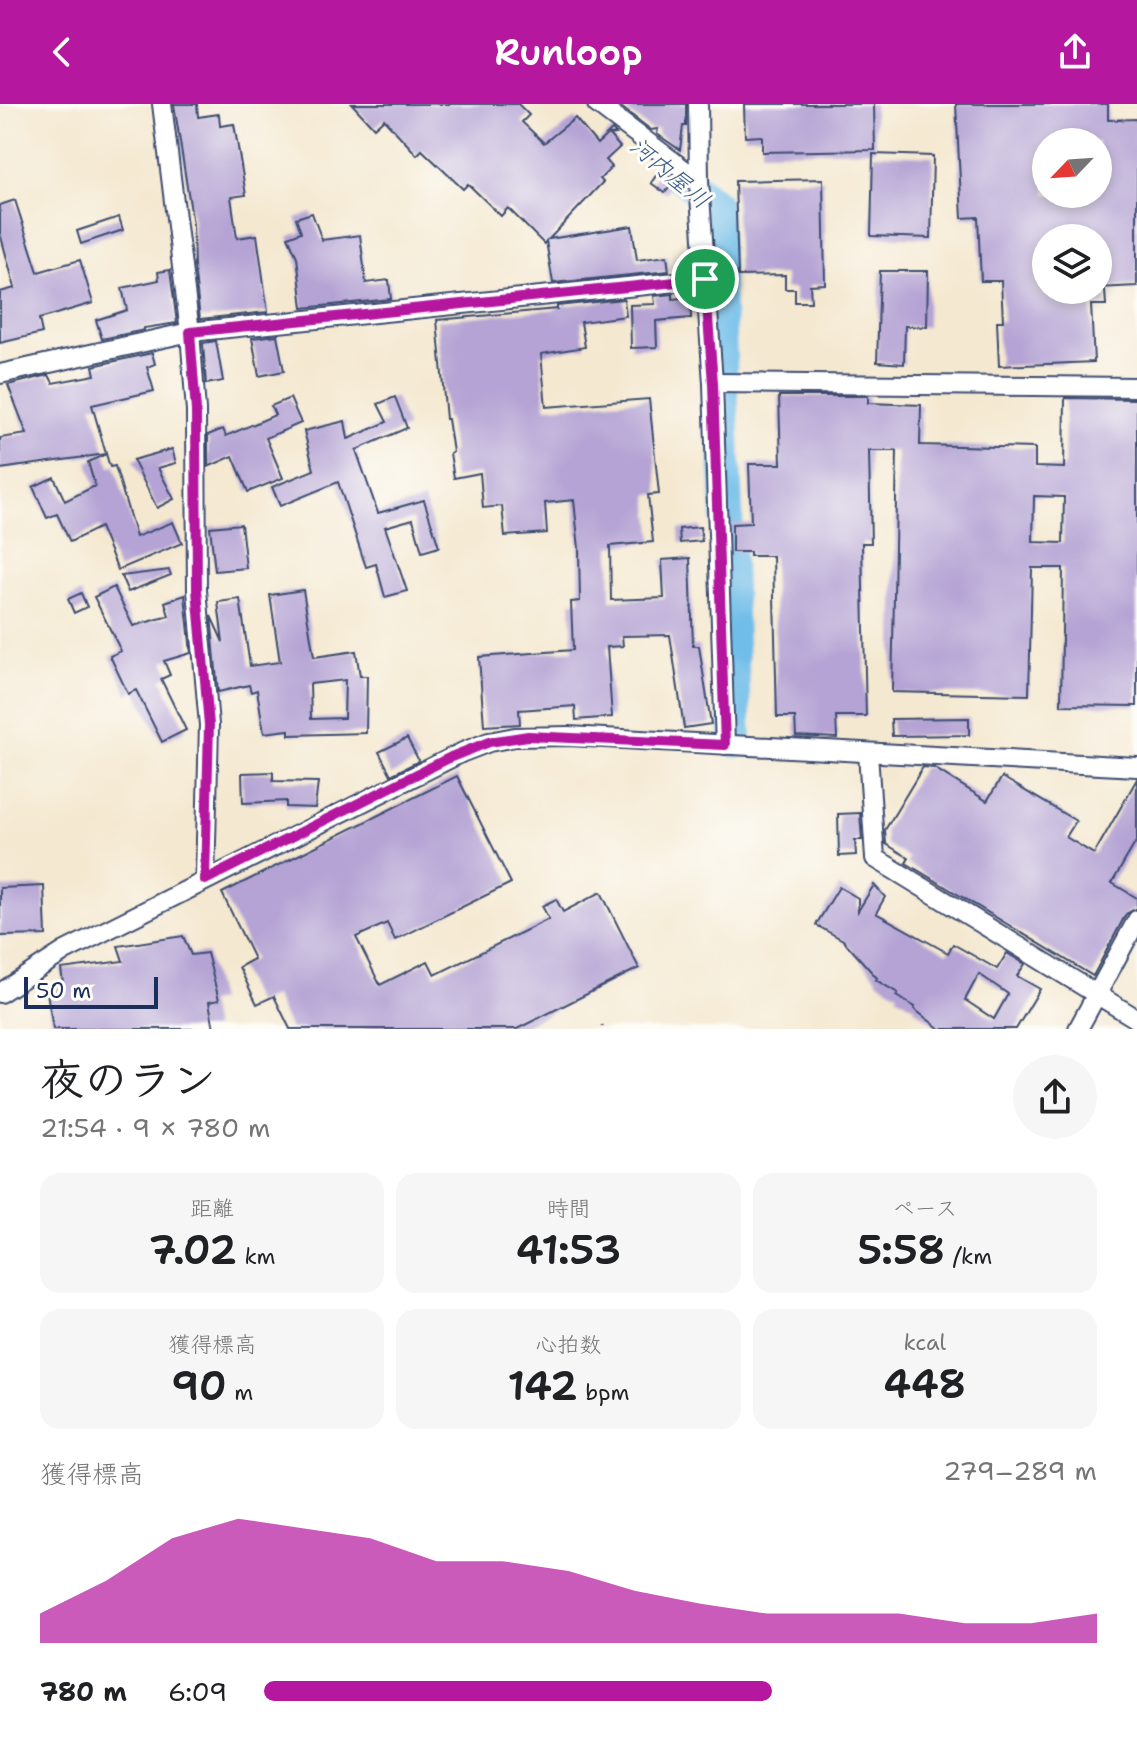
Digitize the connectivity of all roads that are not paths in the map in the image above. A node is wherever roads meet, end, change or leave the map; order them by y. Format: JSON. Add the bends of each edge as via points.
{"nodes":[{"id":1,"x":162,"y":104,"type":"edge"},
{"id":2,"x":597,"y":104,"type":"edge"},
{"id":3,"x":698,"y":104,"type":"edge"},
{"id":4,"x":699,"y":181,"type":"junction"},
{"id":5,"x":705,"y":279,"type":"junction"},
{"id":6,"x":190,"y":332,"type":"junction"},
{"id":7,"x":0,"y":374,"type":"edge"},
{"id":8,"x":713,"y":383,"type":"junction"},
{"id":9,"x":1137,"y":387,"type":"edge"},
{"id":10,"x":725,"y":745,"type":"junction"},
{"id":11,"x":868,"y":753,"type":"junction"},
{"id":12,"x":1137,"y":767,"type":"edge"},
{"id":13,"x":205,"y":880,"type":"junction"},
{"id":14,"x":1137,"y":920,"type":"edge"},
{"id":15,"x":0,"y":993,"type":"edge"},
{"id":16,"x":1098,"y":994,"type":"junction"},
{"id":17,"x":1137,"y":1019,"type":"edge"},
{"id":18,"x":1078,"y":1029,"type":"edge"}],
"edges":[{"from":1,"to":6,"type":"street"},
{"from":2,"to":4,"type":"street"},
{"from":3,"to":4,"type":"street"},
{"from":4,"to":5,"type":"street"},
{"from":5,"to":6,"type":"street"},
{"from":5,"to":8,"type":"street"},
{"from":6,"to":7,"type":"street"},
{"from":6,"to":13,"type":"street","via":[[197,590],[209,725]]},
{"from":8,"to":9,"type":"street"},
{"from":8,"to":10,"type":"street"},
{"from":10,"to":11,"type":"street"},
{"from":10,"to":13,"type":"street","via":[[544,735],[489,742]]},
{"from":11,"to":12,"type":"street"},
{"from":11,"to":16,"type":"street","via":[[875,858]]},
{"from":13,"to":15,"type":"street","via":[[65,951]]},
{"from":14,"to":16,"type":"street"},
{"from":16,"to":17,"type":"street"},
{"from":16,"to":18,"type":"street"}]}
